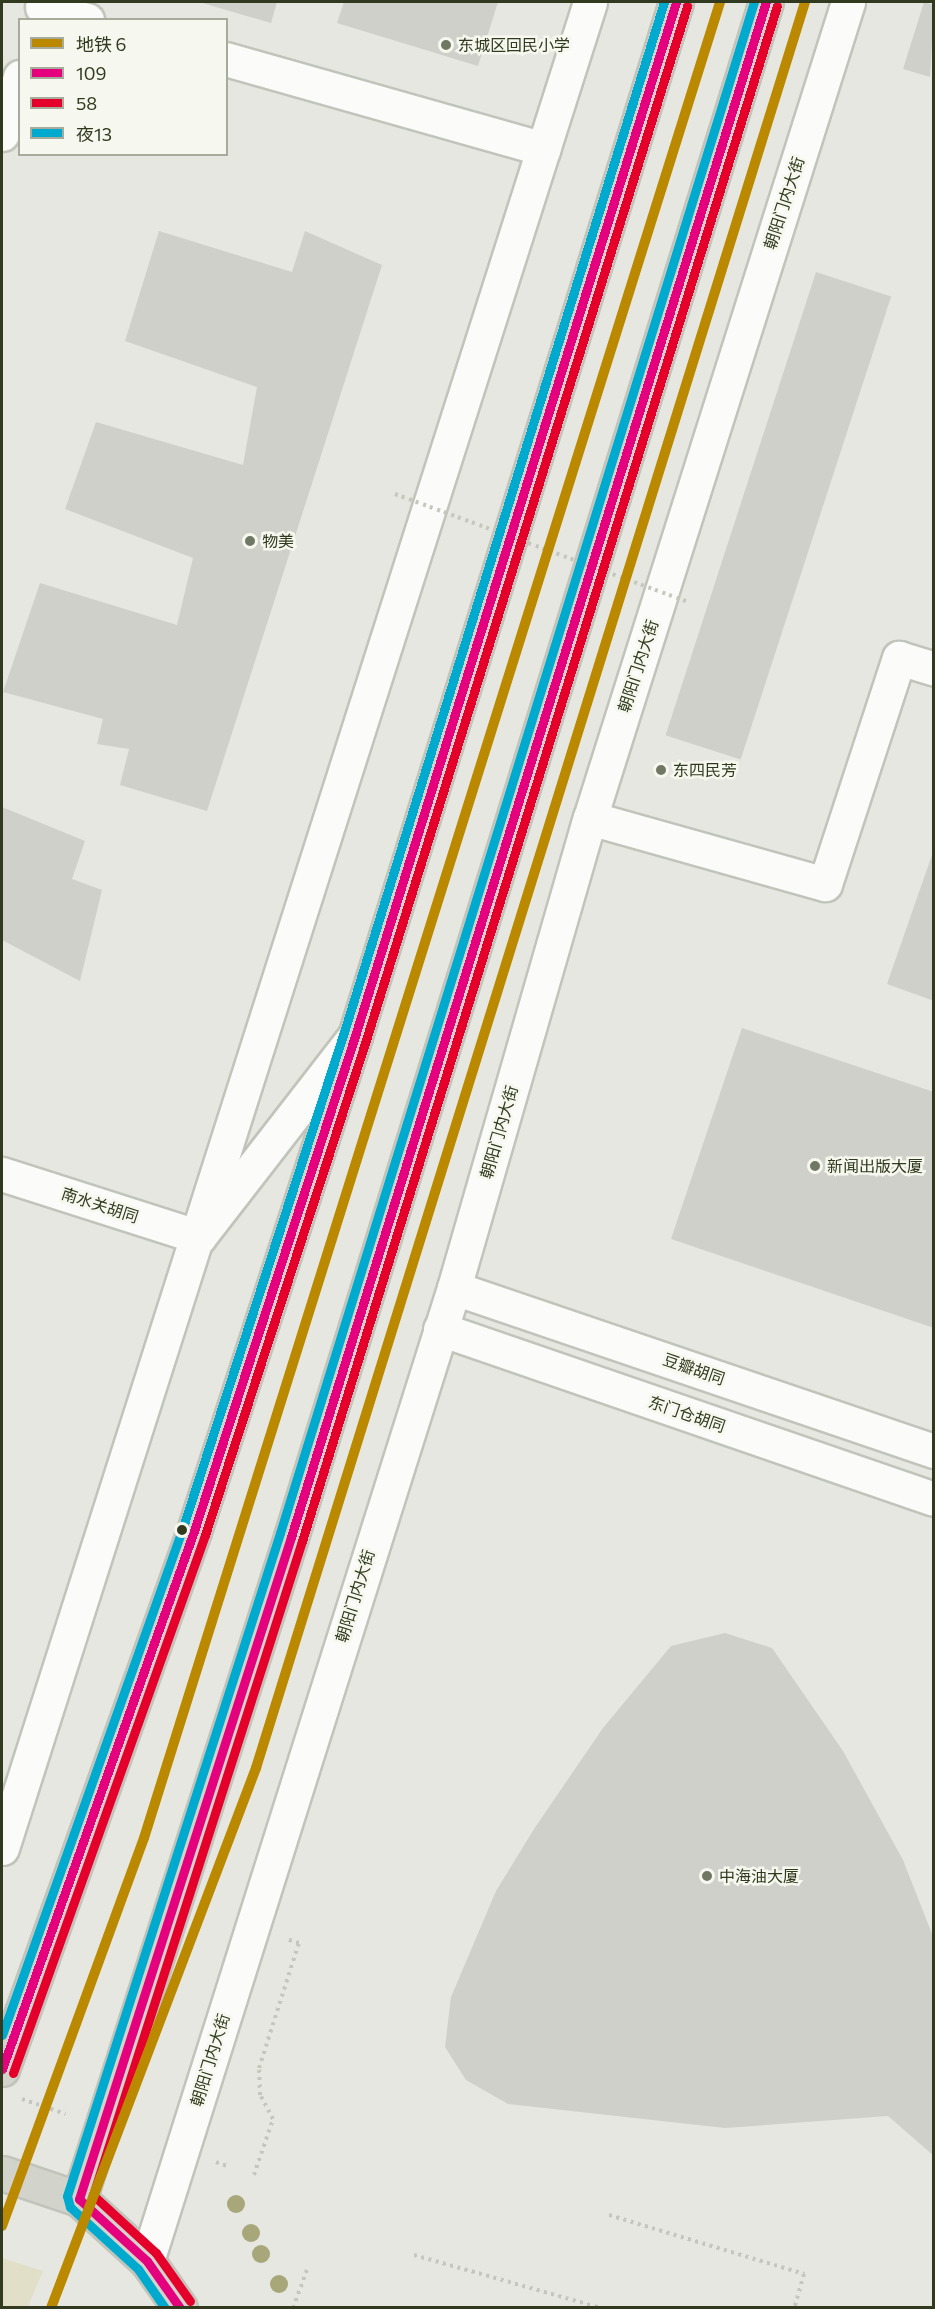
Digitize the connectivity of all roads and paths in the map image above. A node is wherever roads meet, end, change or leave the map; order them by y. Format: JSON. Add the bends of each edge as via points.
{"nodes":[{"id":1,"x":590,"y":2,"type":"edge"},
{"id":2,"x":676,"y":2,"type":"edge"},
{"id":3,"x":766,"y":2,"type":"edge"},
{"id":4,"x":848,"y":2,"type":"edge"},
{"id":5,"x":41,"y":9,"type":"edge"},
{"id":6,"x":79,"y":18,"type":"edge"},
{"id":7,"x":228,"y":60,"type":"edge"},
{"id":8,"x":18,"y":83,"type":"edge"},
{"id":9,"x":2,"y":134,"type":"edge"},
{"id":10,"x":544,"y":149,"type":"junction"},
{"id":11,"x":395,"y":494,"type":"dead end"},
{"id":12,"x":691,"y":603,"type":"dead end"},
{"id":13,"x":933,"y":669,"type":"edge"},
{"id":14,"x":590,"y":818,"type":"junction"},
{"id":15,"x":355,"y":1036,"type":"junction"},
{"id":16,"x":2,"y":1174,"type":"edge"},
{"id":17,"x":199,"y":1237,"type":"junction"},
{"id":18,"x":453,"y":1288,"type":"junction"},
{"id":19,"x":440,"y":1329,"type":"junction"},
{"id":20,"x":933,"y":1451,"type":"edge"},
{"id":21,"x":933,"y":1499,"type":"edge"},
{"id":22,"x":2,"y":1848,"type":"edge"},
{"id":23,"x":282,"y":1938,"type":"dead end"},
{"id":24,"x":2,"y":2069,"type":"edge"},
{"id":25,"x":2,"y":2173,"type":"edge"},
{"id":26,"x":254,"y":2175,"type":"dead end"},
{"id":27,"x":78,"y":2199,"type":"junction"},
{"id":28,"x":609,"y":2216,"type":"dead end"},
{"id":29,"x":414,"y":2254,"type":"dead end"},
{"id":30,"x":147,"y":2261,"type":"junction"},
{"id":31,"x":308,"y":2267,"type":"dead end"},
{"id":32,"x":180,"y":2307,"type":"edge"},
{"id":33,"x":293,"y":2307,"type":"edge"},
{"id":34,"x":600,"y":2307,"type":"edge"},
{"id":35,"x":794,"y":2307,"type":"edge"}],
"edges":[{"from":1,"to":10,"type":"street"},
{"from":2,"to":15,"type":"main road"},
{"from":3,"to":27,"type":"main road","via":[[291,1538]]},
{"from":4,"to":14,"type":"street","name":"朝阳门内大街"},
{"from":5,"to":6,"type":"street"},
{"from":7,"to":10,"type":"street"},
{"from":8,"to":9,"type":"street"},
{"from":10,"to":17,"type":"street"},
{"from":11,"to":12,"type":"path","bridge":true},
{"from":13,"to":14,"type":"street","via":[[899,658],[825,884]]},
{"from":14,"to":18,"type":"street","name":"朝阳门内大街"},
{"from":15,"to":17,"type":"street"},
{"from":15,"to":24,"type":"main road","via":[[194,1532]]},
{"from":16,"to":17,"type":"street","name":"南水关胡同"},
{"from":17,"to":22,"type":"street"},
{"from":18,"to":19,"type":"street","name":"朝阳门内大街"},
{"from":18,"to":20,"type":"street","name":"豆瓣胡同"},
{"from":19,"to":21,"type":"street","name":"东门仓胡同"},
{"from":19,"to":30,"type":"street","name":"朝阳门内大街"},
{"from":23,"to":26,"type":"path","via":[[299,1943],[259,2068],[260,2095],[273,2119]]},
{"from":25,"to":27,"type":"main road"},
{"from":27,"to":30,"type":"main road"},
{"from":28,"to":35,"type":"path","via":[[804,2274]]},
{"from":29,"to":34,"type":"path"},
{"from":30,"to":32,"type":"main road"},
{"from":31,"to":33,"type":"path"}]}
